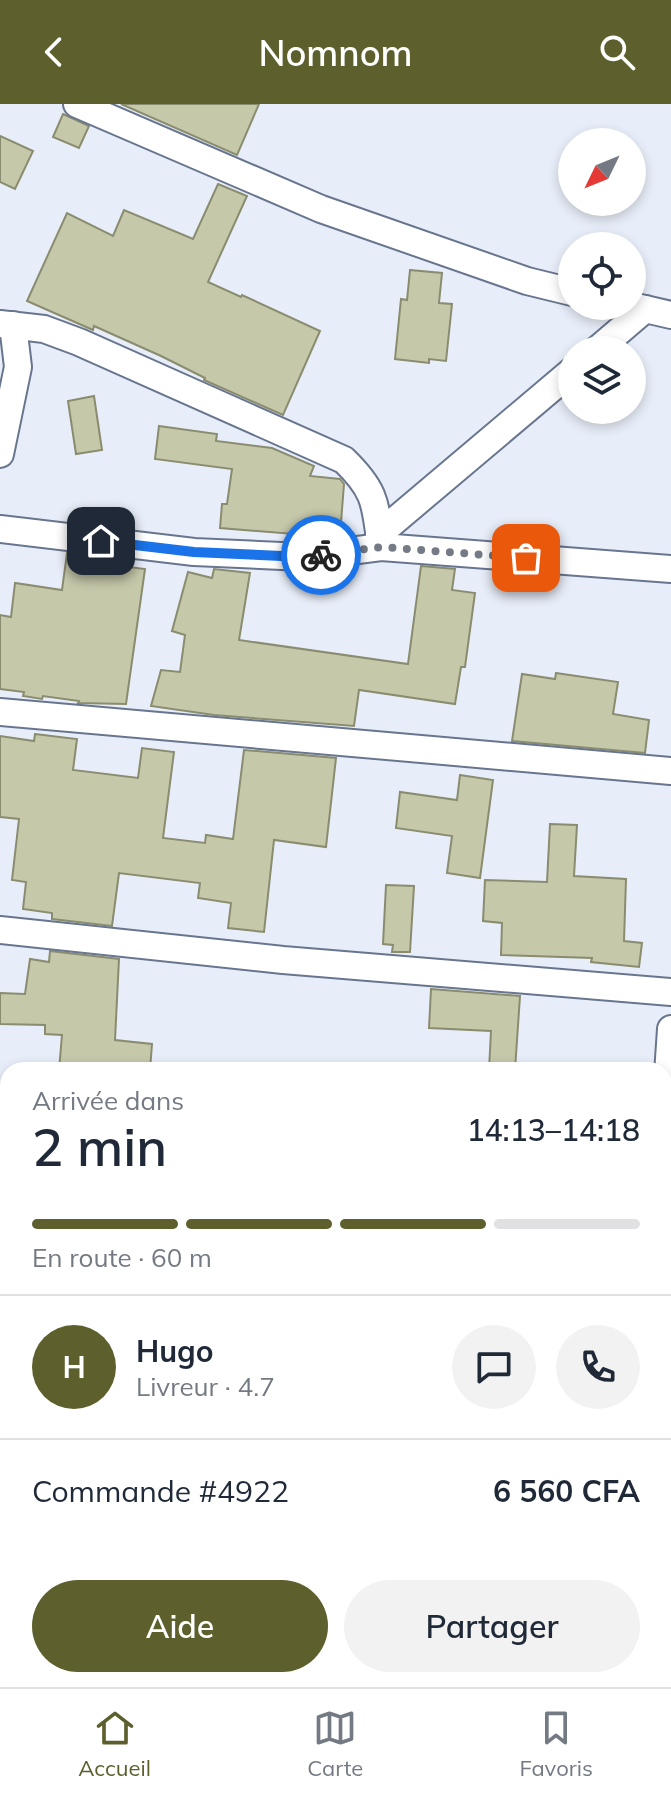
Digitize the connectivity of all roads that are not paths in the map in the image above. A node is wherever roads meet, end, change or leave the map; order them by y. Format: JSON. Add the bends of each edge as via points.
{"nodes":[{"id":1,"x":77,"y":104,"type":"edge"},
{"id":2,"x":558,"y":289,"type":"edge"},
{"id":3,"x":646,"y":309,"type":"edge"},
{"id":4,"x":671,"y":315,"type":"edge"},
{"id":5,"x":626,"y":320,"type":"edge"},
{"id":6,"x":4,"y":322,"type":"edge"},
{"id":7,"x":611,"y":336,"type":"edge"},
{"id":8,"x":558,"y":383,"type":"edge"},
{"id":9,"x":0,"y":454,"type":"edge"},
{"id":10,"x":0,"y":529,"type":"edge"},
{"id":11,"x":380,"y":541,"type":"junction"},
{"id":12,"x":671,"y":569,"type":"edge"},
{"id":13,"x":0,"y":712,"type":"edge"},
{"id":14,"x":671,"y":771,"type":"edge"},
{"id":15,"x":0,"y":930,"type":"edge"},
{"id":16,"x":671,"y":992,"type":"edge"},
{"id":17,"x":671,"y":1029,"type":"edge"},
{"id":18,"x":669,"y":1062,"type":"edge"}],
"edges":[{"from":1,"to":2,"type":"street","via":[[321,209]]},
{"from":3,"to":4,"type":"street"},
{"from":5,"to":7,"type":"street"},
{"from":6,"to":9,"type":"street","via":[[18,367]]},
{"from":6,"to":11,"type":"street","via":[[79,342],[344,460],[375,500]]},
{"from":8,"to":11,"type":"street"},
{"from":10,"to":11,"type":"street","via":[[194,552],[304,557]]},
{"from":11,"to":12,"type":"street"},
{"from":13,"to":14,"type":"street"},
{"from":15,"to":16,"type":"street"},
{"from":17,"to":18,"type":"street"}]}
